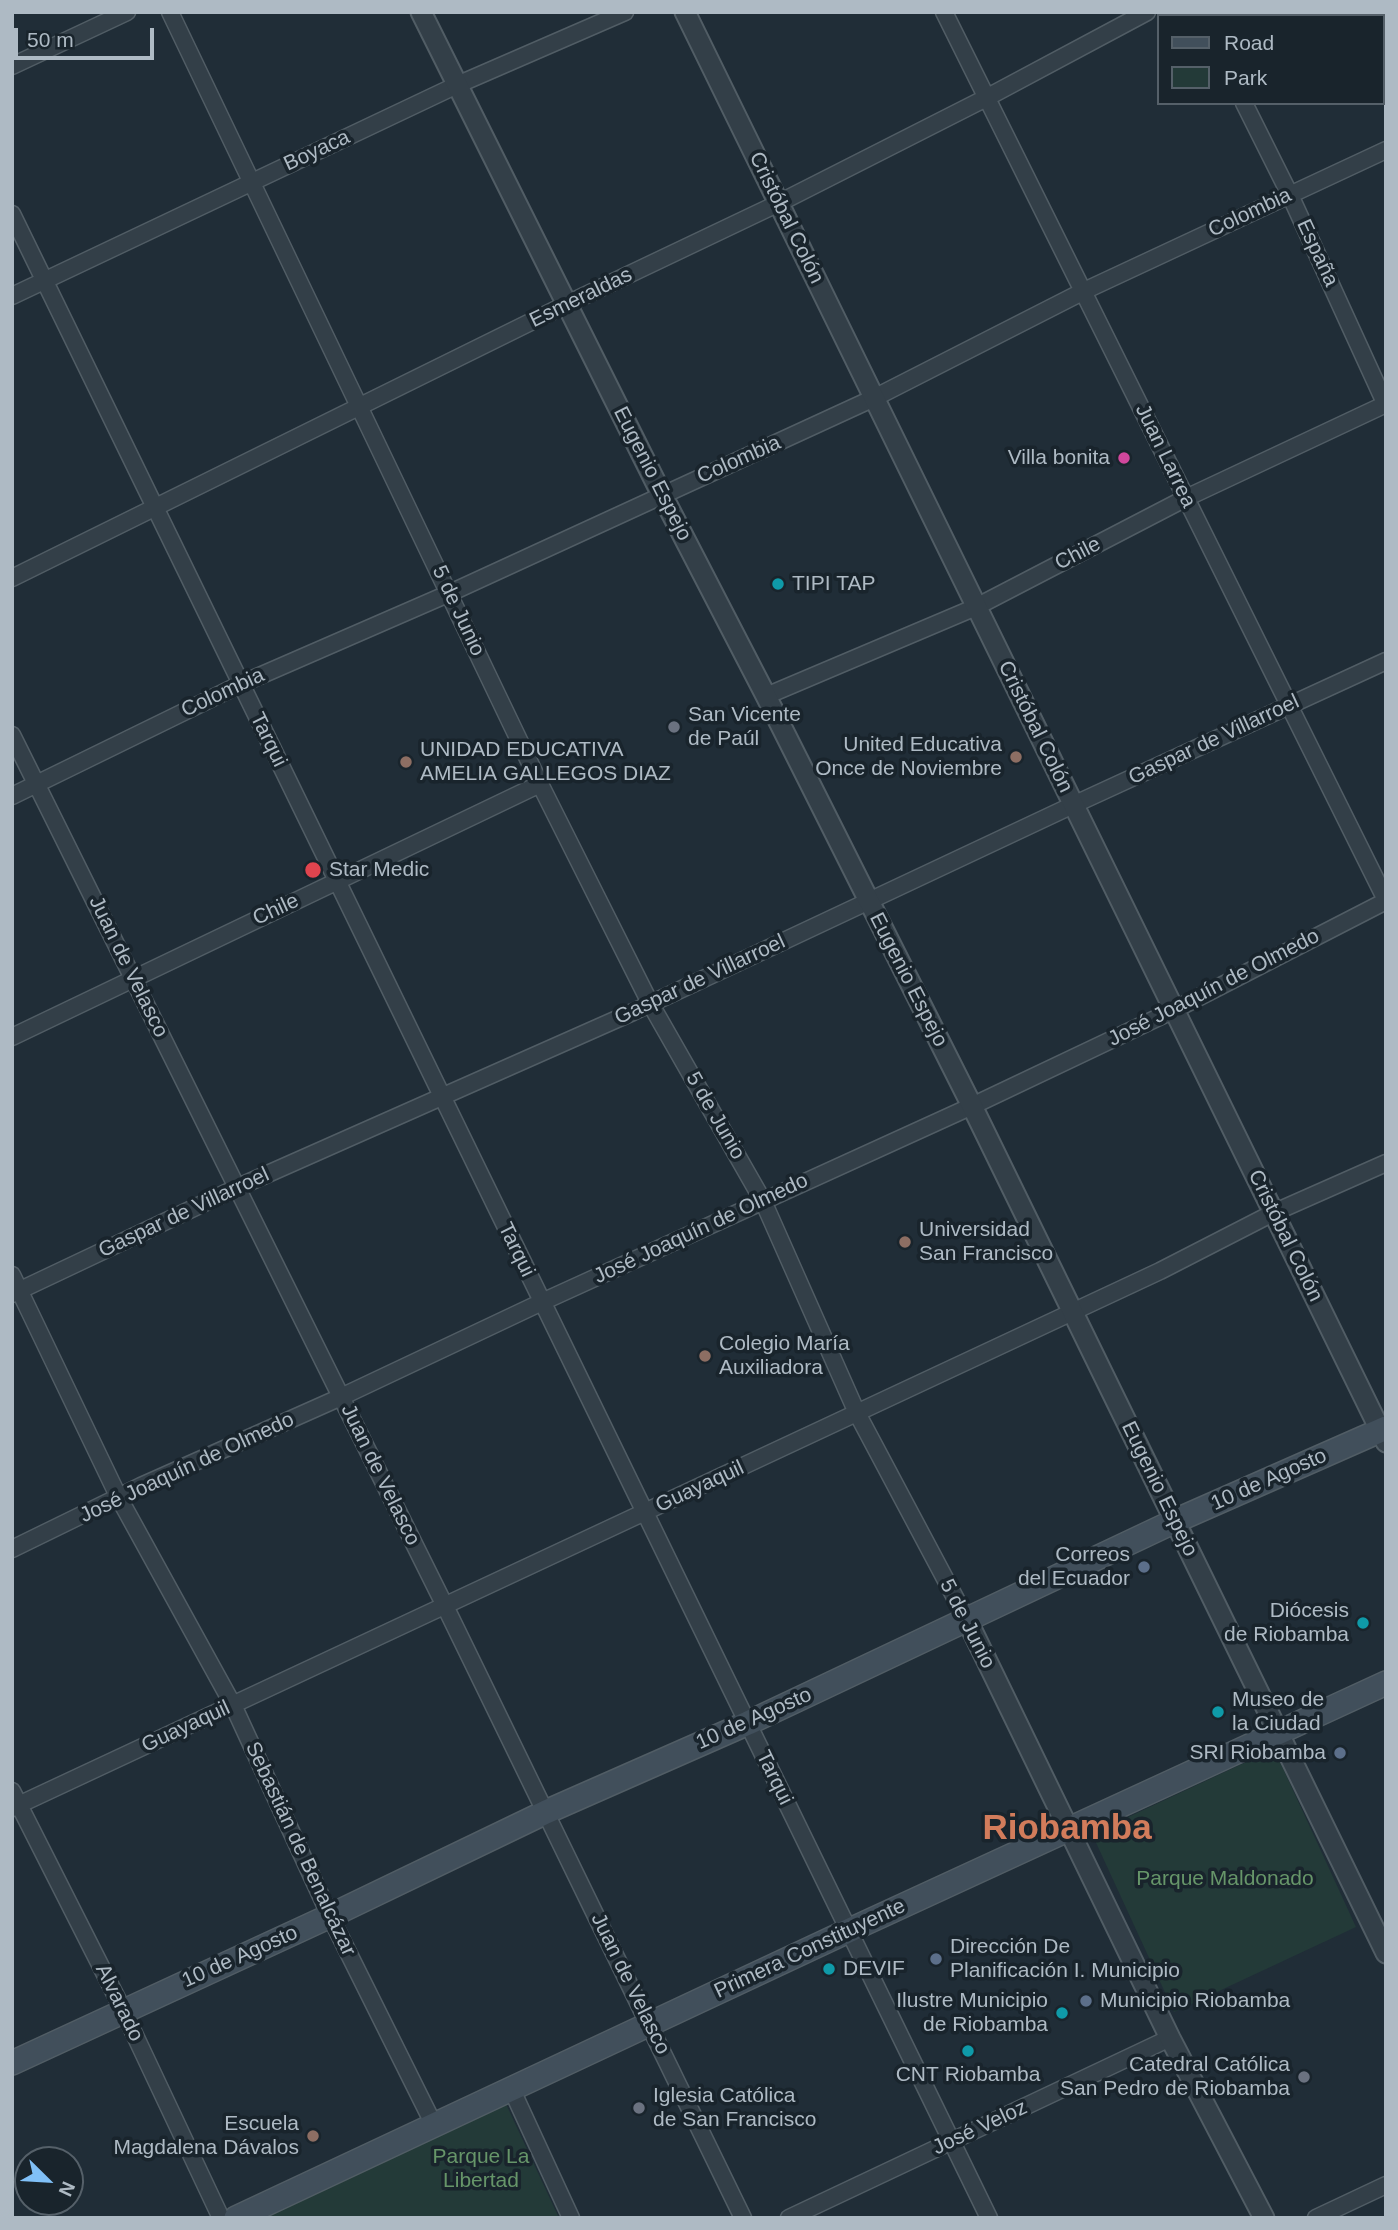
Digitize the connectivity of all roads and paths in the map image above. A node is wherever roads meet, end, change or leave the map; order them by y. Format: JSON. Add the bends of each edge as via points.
{"nodes":[{"id":1,"x":127,"y":12,"type":"edge"},
{"id":2,"x":170,"y":12,"type":"edge"},
{"id":3,"x":421,"y":12,"type":"edge"},
{"id":4,"x":625,"y":12,"type":"edge"},
{"id":5,"x":685,"y":12,"type":"edge"},
{"id":6,"x":944,"y":12,"type":"edge"},
{"id":7,"x":1147,"y":12,"type":"edge"},
{"id":8,"x":12,"y":66,"type":"edge"},
{"id":9,"x":457,"y":85,"type":"junction"},
{"id":10,"x":986,"y":98,"type":"junction"},
{"id":11,"x":1245,"y":105,"type":"edge"},
{"id":12,"x":1386,"y":150,"type":"edge"},
{"id":13,"x":252,"y":183,"type":"junction"},
{"id":14,"x":1290,"y":195,"type":"junction"},
{"id":15,"x":779,"y":203,"type":"junction"},
{"id":16,"x":12,"y":214,"type":"edge"},
{"id":17,"x":44,"y":281,"type":"junction"},
{"id":18,"x":1084,"y":291,"type":"junction"},
{"id":19,"x":12,"y":296,"type":"edge"},
{"id":20,"x":567,"y":304,"type":"junction"},
{"id":21,"x":874,"y":398,"type":"junction"},
{"id":22,"x":1386,"y":404,"type":"edge"},
{"id":23,"x":360,"y":406,"type":"junction"},
{"id":24,"x":662,"y":495,"type":"junction"},
{"id":25,"x":1186,"y":498,"type":"junction"},
{"id":26,"x":155,"y":507,"type":"junction"},
{"id":27,"x":12,"y":578,"type":"edge"},
{"id":28,"x":450,"y":593,"type":"junction"},
{"id":29,"x":976,"y":607,"type":"junction"},
{"id":30,"x":1386,"y":661,"type":"edge"},
{"id":31,"x":241,"y":684,"type":"junction"},
{"id":32,"x":766,"y":696,"type":"junction"},
{"id":33,"x":1289,"y":706,"type":"junction"},
{"id":34,"x":12,"y":735,"type":"edge"},
{"id":35,"x":38,"y":783,"type":"junction"},
{"id":36,"x":540,"y":784,"type":"junction"},
{"id":37,"x":12,"y":796,"type":"edge"},
{"id":38,"x":1073,"y":805,"type":"junction"},
{"id":39,"x":337,"y":881,"type":"junction"},
{"id":40,"x":868,"y":900,"type":"junction"},
{"id":41,"x":1386,"y":901,"type":"edge"},
{"id":42,"x":133,"y":978,"type":"junction"},
{"id":43,"x":650,"y":1003,"type":"junction"},
{"id":44,"x":1174,"y":1010,"type":"junction"},
{"id":45,"x":12,"y":1037,"type":"edge"},
{"id":46,"x":441,"y":1096,"type":"junction"},
{"id":47,"x":972,"y":1106,"type":"junction"},
{"id":48,"x":1386,"y":1163,"type":"edge"},
{"id":49,"x":236,"y":1188,"type":"junction"},
{"id":50,"x":763,"y":1201,"type":"junction"},
{"id":51,"x":1273,"y":1213,"type":"junction"},
{"id":52,"x":15,"y":1286,"type":"edge"},
{"id":53,"x":542,"y":1303,"type":"junction"},
{"id":54,"x":1072,"y":1312,"type":"junction"},
{"id":55,"x":341,"y":1397,"type":"junction"},
{"id":56,"x":857,"y":1413,"type":"junction"},
{"id":57,"x":1384,"y":1433,"type":"edge"},
{"id":58,"x":119,"y":1498,"type":"junction"},
{"id":59,"x":644,"y":1513,"type":"junction"},
{"id":60,"x":1175,"y":1521,"type":"junction"},
{"id":61,"x":12,"y":1549,"type":"edge"},
{"id":62,"x":445,"y":1606,"type":"junction"},
{"id":63,"x":967,"y":1620,"type":"junction"},
{"id":64,"x":1386,"y":1683,"type":"edge"},
{"id":65,"x":233,"y":1705,"type":"junction"},
{"id":66,"x":748,"y":1723,"type":"junction"},
{"id":67,"x":1277,"y":1731,"type":"junction"},
{"id":68,"x":14,"y":1801,"type":"edge"},
{"id":69,"x":546,"y":1812,"type":"junction"},
{"id":70,"x":1067,"y":1829,"type":"junction"},
{"id":71,"x":330,"y":1916,"type":"junction"},
{"id":72,"x":848,"y":1930,"type":"junction"},
{"id":73,"x":1384,"y":1945,"type":"edge"},
{"id":74,"x":123,"y":2010,"type":"junction"},
{"id":75,"x":649,"y":2024,"type":"junction"},
{"id":76,"x":1170,"y":2038,"type":"junction"},
{"id":77,"x":12,"y":2063,"type":"edge"},
{"id":78,"x":511,"y":2088,"type":"junction"},
{"id":79,"x":434,"y":2124,"type":"junction"},
{"id":80,"x":951,"y":2142,"type":"junction"},
{"id":81,"x":1386,"y":2185,"type":"edge"},
{"id":82,"x":221,"y":2218,"type":"edge"},
{"id":83,"x":236,"y":2218,"type":"edge"},
{"id":84,"x":571,"y":2218,"type":"edge"},
{"id":85,"x":743,"y":2218,"type":"edge"},
{"id":86,"x":789,"y":2218,"type":"edge"},
{"id":87,"x":989,"y":2218,"type":"edge"},
{"id":88,"x":1264,"y":2218,"type":"edge"},
{"id":89,"x":1316,"y":2218,"type":"edge"}],
"edges":[{"from":1,"to":8,"type":"street"},
{"from":2,"to":13,"type":"street","name":"5 de Junio"},
{"from":3,"to":9,"type":"street","name":"Eugenio Espejo"},
{"from":4,"to":9,"type":"street","name":"Boyaca"},
{"from":5,"to":15,"type":"street","name":"Cristóbal Colón"},
{"from":6,"to":10,"type":"street","name":"Juan Larrea"},
{"from":7,"to":10,"type":"street","name":"Esmeraldas"},
{"from":9,"to":13,"type":"street","name":"Boyaca"},
{"from":9,"to":20,"type":"street","name":"Eugenio Espejo"},
{"from":10,"to":15,"type":"street","name":"Esmeraldas"},
{"from":10,"to":18,"type":"street","name":"Juan Larrea"},
{"from":11,"to":14,"type":"street","name":"España"},
{"from":12,"to":14,"type":"street","name":"Colombia"},
{"from":13,"to":17,"type":"street","name":"Boyaca"},
{"from":13,"to":23,"type":"street","name":"5 de Junio"},
{"from":14,"to":18,"type":"street","name":"Colombia"},
{"from":14,"to":22,"type":"street","name":"España"},
{"from":15,"to":20,"type":"street","name":"Esmeraldas"},
{"from":15,"to":21,"type":"street","name":"Cristóbal Colón"},
{"from":16,"to":17,"type":"street","name":"Tarqui"},
{"from":17,"to":19,"type":"street","name":"Boyaca"},
{"from":17,"to":26,"type":"street","name":"Tarqui"},
{"from":18,"to":21,"type":"street","name":"Colombia"},
{"from":18,"to":25,"type":"street","name":"Juan Larrea"},
{"from":20,"to":23,"type":"street","name":"Esmeraldas"},
{"from":20,"to":24,"type":"street","name":"Eugenio Espejo"},
{"from":21,"to":24,"type":"street","name":"Colombia"},
{"from":21,"to":29,"type":"street","name":"Cristóbal Colón"},
{"from":22,"to":25,"type":"street","name":"Chile"},
{"from":23,"to":26,"type":"street","name":"Esmeraldas"},
{"from":23,"to":28,"type":"street","name":"5 de Junio"},
{"from":24,"to":28,"type":"street","name":"Colombia"},
{"from":24,"to":32,"type":"street","name":"Eugenio Espejo"},
{"from":25,"to":29,"type":"street","name":"Chile"},
{"from":25,"to":33,"type":"street","name":"Juan Larrea"},
{"from":26,"to":27,"type":"street","name":"Esmeraldas"},
{"from":26,"to":31,"type":"street","name":"Tarqui"},
{"from":28,"to":31,"type":"street","name":"Colombia"},
{"from":28,"to":36,"type":"street","name":"5 de Junio"},
{"from":29,"to":32,"type":"street","name":"Chile"},
{"from":29,"to":38,"type":"street","name":"Cristóbal Colón"},
{"from":30,"to":33,"type":"street","name":"Gaspar de Villarroel"},
{"from":31,"to":35,"type":"street","name":"Colombia"},
{"from":31,"to":39,"type":"street","name":"Tarqui"},
{"from":32,"to":40,"type":"street","name":"Eugenio Espejo"},
{"from":33,"to":38,"type":"street","name":"Gaspar de Villarroel"},
{"from":33,"to":41,"type":"street","name":"Juan Larrea"},
{"from":34,"to":35,"type":"street","name":"Juan de Velasco"},
{"from":35,"to":37,"type":"street","name":"Colombia"},
{"from":35,"to":42,"type":"street","name":"Juan de Velasco"},
{"from":36,"to":39,"type":"street","name":"Chile"},
{"from":36,"to":43,"type":"street","name":"5 de Junio"},
{"from":38,"to":40,"type":"street","name":"Gaspar de Villarroel"},
{"from":38,"to":44,"type":"street","name":"Cristóbal Colón"},
{"from":39,"to":42,"type":"street","name":"Chile"},
{"from":39,"to":46,"type":"street","name":"Tarqui"},
{"from":40,"to":43,"type":"street","name":"Gaspar de Villarroel"},
{"from":40,"to":47,"type":"street","name":"Eugenio Espejo"},
{"from":41,"to":44,"type":"street","name":"José Joaquín de Olmedo"},
{"from":42,"to":45,"type":"street","name":"Chile"},
{"from":42,"to":49,"type":"street","name":"Juan de Velasco"},
{"from":43,"to":46,"type":"street","name":"Gaspar de Villarroel"},
{"from":43,"to":50,"type":"street","name":"5 de Junio"},
{"from":44,"to":47,"type":"street","name":"José Joaquín de Olmedo"},
{"from":44,"to":51,"type":"street","name":"Cristóbal Colón"},
{"from":46,"to":49,"type":"street","name":"Gaspar de Villarroel"},
{"from":46,"to":53,"type":"street","name":"Tarqui"},
{"from":47,"to":50,"type":"street","name":"José Joaquín de Olmedo"},
{"from":47,"to":54,"type":"street","name":"Eugenio Espejo"},
{"from":48,"to":51,"type":"street","name":"Guayaquil"},
{"from":49,"to":52,"type":"street","name":"Gaspar de Villarroel"},
{"from":49,"to":55,"type":"street","name":"Juan de Velasco"},
{"from":50,"to":53,"type":"street","name":"José Joaquín de Olmedo"},
{"from":50,"to":56,"type":"street","name":"5 de Junio"},
{"from":51,"to":54,"type":"street","name":"Guayaquil"},
{"from":51,"to":57,"type":"street","name":"Cristóbal Colón"},
{"from":52,"to":58,"type":"street","name":"Sebastián de Benalcázar"},
{"from":53,"to":55,"type":"street","name":"José Joaquín de Olmedo"},
{"from":53,"to":59,"type":"street","name":"Tarqui"},
{"from":54,"to":56,"type":"street","name":"Guayaquil"},
{"from":54,"to":60,"type":"street","name":"Eugenio Espejo"},
{"from":55,"to":58,"type":"street","name":"José Joaquín de Olmedo"},
{"from":55,"to":62,"type":"street","name":"Juan de Velasco"},
{"from":56,"to":59,"type":"street","name":"Guayaquil"},
{"from":56,"to":63,"type":"street","name":"5 de Junio"},
{"from":57,"to":60,"type":"main road","name":"10 de Agosto"},
{"from":58,"to":61,"type":"street","name":"José Joaquín de Olmedo"},
{"from":58,"to":65,"type":"street","name":"Sebastián de Benalcázar"},
{"from":59,"to":62,"type":"street","name":"Guayaquil"},
{"from":59,"to":66,"type":"street","name":"Tarqui"},
{"from":60,"to":63,"type":"main road","name":"10 de Agosto"},
{"from":60,"to":67,"type":"street","name":"Eugenio Espejo"},
{"from":62,"to":65,"type":"street","name":"Guayaquil"},
{"from":62,"to":69,"type":"street","name":"Juan de Velasco"},
{"from":63,"to":66,"type":"main road","name":"10 de Agosto"},
{"from":63,"to":70,"type":"street","name":"5 de Junio"},
{"from":64,"to":67,"type":"main road","name":"Primera Constituyente"},
{"from":65,"to":68,"type":"street","name":"Guayaquil"},
{"from":65,"to":71,"type":"street","name":"Sebastián de Benalcázar"},
{"from":66,"to":69,"type":"main road","name":"10 de Agosto"},
{"from":66,"to":72,"type":"street","name":"Tarqui"},
{"from":67,"to":70,"type":"main road","name":"Primera Constituyente"},
{"from":67,"to":73,"type":"street","name":"Eugenio Espejo"},
{"from":68,"to":74,"type":"street","name":"Alvarado"},
{"from":69,"to":71,"type":"main road","name":"10 de Agosto"},
{"from":69,"to":75,"type":"street","name":"Juan de Velasco"},
{"from":70,"to":72,"type":"main road","name":"Primera Constituyente"},
{"from":70,"to":76,"type":"street","name":"5 de Junio"},
{"from":71,"to":74,"type":"main road","name":"10 de Agosto"},
{"from":71,"to":79,"type":"street","name":"Sebastián de Benalcázar"},
{"from":72,"to":75,"type":"main road","name":"Primera Constituyente"},
{"from":72,"to":80,"type":"street","name":"Tarqui"},
{"from":74,"to":77,"type":"main road","name":"10 de Agosto"},
{"from":74,"to":82,"type":"street","name":"Alvarado"},
{"from":75,"to":78,"type":"main road","name":"Primera Constituyente"},
{"from":75,"to":85,"type":"street","name":"Juan de Velasco"},
{"from":76,"to":80,"type":"street","name":"José Veloz"},
{"from":76,"to":88,"type":"street","name":"5 de Junio"},
{"from":78,"to":79,"type":"main road","name":"Primera Constituyente"},
{"from":78,"to":84,"type":"street"},
{"from":79,"to":83,"type":"main road","name":"Primera Constituyente"},
{"from":80,"to":86,"type":"street","name":"José Veloz"},
{"from":80,"to":87,"type":"street","name":"Tarqui"},
{"from":81,"to":89,"type":"street"}]}
